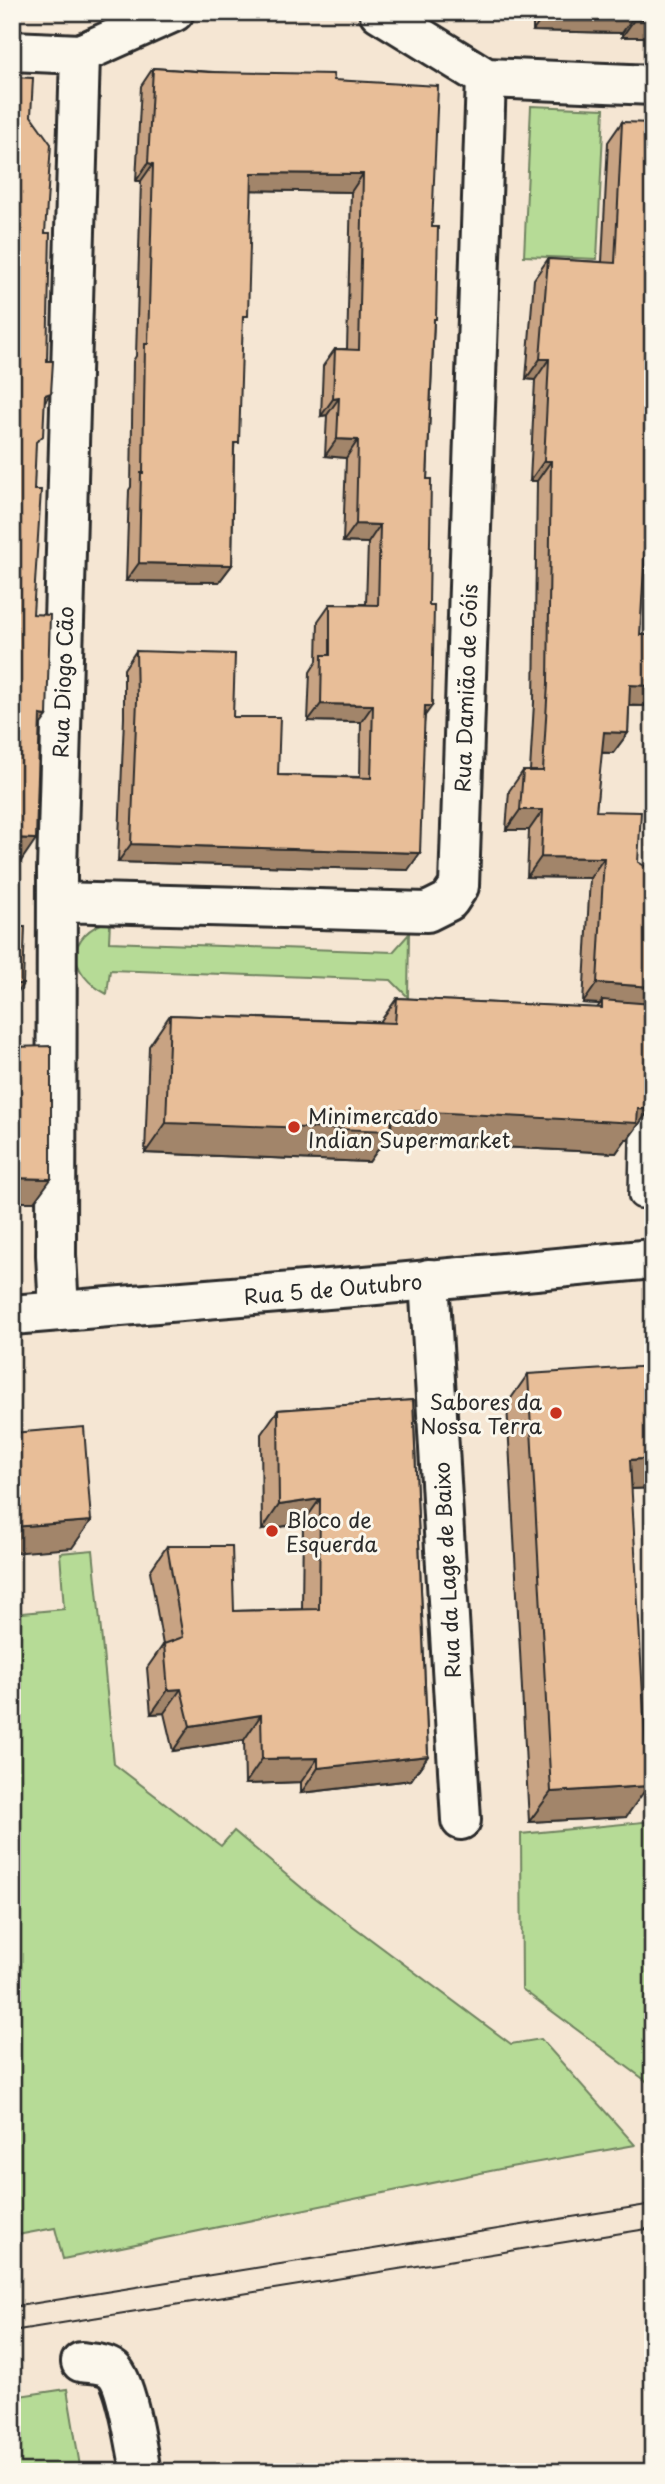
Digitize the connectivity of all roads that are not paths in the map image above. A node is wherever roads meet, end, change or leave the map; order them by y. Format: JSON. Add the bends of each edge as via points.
{"nodes":[{"id":1,"x":174,"y":12,"type":"edge"},
{"id":2,"x":379,"y":12,"type":"edge"},
{"id":3,"x":12,"y":51,"type":"edge"},
{"id":4,"x":80,"y":54,"type":"junction"},
{"id":5,"x":486,"y":78,"type":"junction"},
{"id":6,"x":653,"y":85,"type":"edge"},
{"id":7,"x":57,"y":902,"type":"junction"},
{"id":8,"x":643,"y":1072,"type":"edge"},
{"id":9,"x":641,"y":1196,"type":"dead end"},
{"id":10,"x":653,"y":1259,"type":"edge"},
{"id":11,"x":429,"y":1279,"type":"junction"},
{"id":12,"x":59,"y":1310,"type":"junction"},
{"id":13,"x":12,"y":1315,"type":"edge"},
{"id":14,"x":461,"y":1820,"type":"dead end"},
{"id":15,"x":81,"y":2362,"type":"dead end"},
{"id":16,"x":141,"y":2472,"type":"edge"}],
"edges":[{"from":1,"to":4,"type":"street"},
{"from":2,"to":5,"type":"street"},
{"from":3,"to":4,"type":"street"},
{"from":4,"to":7,"type":"street","name":"Rua Diogo Cão"},
{"from":5,"to":6,"type":"street"},
{"from":5,"to":7,"type":"street","name":"Rua Damião de Góis","via":[[459,886],[449,901],[427,912]]},
{"from":7,"to":12,"type":"street","name":"Rua Diogo Cão"},
{"from":8,"to":9,"type":"lane"},
{"from":10,"to":11,"type":"street","name":"Rua 5 de Outubro"},
{"from":11,"to":12,"type":"street","name":"Rua 5 de Outubro"},
{"from":11,"to":14,"type":"street","name":"Rua da Lage de Baixo"},
{"from":12,"to":13,"type":"street","name":"Rua 5 de Outubro"},
{"from":15,"to":16,"type":"street","via":[[114,2371],[123,2386]]}]}
